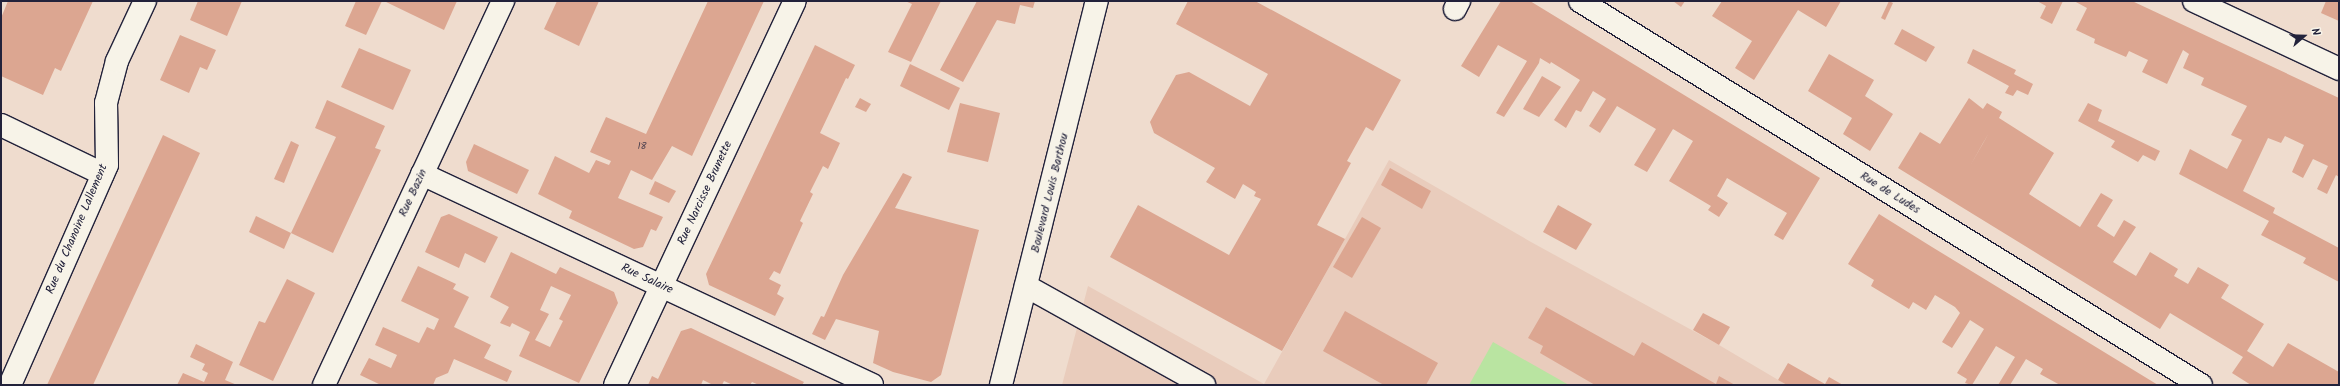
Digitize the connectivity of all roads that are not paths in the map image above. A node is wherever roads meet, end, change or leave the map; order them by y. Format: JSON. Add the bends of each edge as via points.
{"nodes":[{"id":1,"x":145,"y":1,"type":"edge"},
{"id":2,"x":503,"y":1,"type":"edge"},
{"id":3,"x":795,"y":1,"type":"edge"},
{"id":4,"x":1097,"y":1,"type":"edge"},
{"id":5,"x":1580,"y":1,"type":"edge"},
{"id":6,"x":2194,"y":1,"type":"edge"},
{"id":7,"x":2339,"y":69,"type":"edge"},
{"id":8,"x":1,"y":126,"type":"edge"},
{"id":9,"x":103,"y":174,"type":"junction"},
{"id":10,"x":422,"y":174,"type":"junction"},
{"id":11,"x":662,"y":285,"type":"junction"},
{"id":12,"x":1026,"y":286,"type":"junction"},
{"id":13,"x":10,"y":385,"type":"edge"},
{"id":14,"x":324,"y":385,"type":"edge"},
{"id":15,"x":615,"y":385,"type":"edge"},
{"id":16,"x":872,"y":385,"type":"edge"},
{"id":17,"x":1001,"y":385,"type":"edge"},
{"id":18,"x":1204,"y":385,"type":"edge"},
{"id":19,"x":2201,"y":385,"type":"edge"}],
"edges":[{"from":1,"to":9,"type":"street","name":"Rue du Chanoine Lallement","via":[[117,61],[106,103],[107,165]]},
{"from":2,"to":10,"type":"street","name":"Rue Bazin"},
{"from":3,"to":11,"type":"street","name":"Rue Narcisse Brunette"},
{"from":4,"to":12,"type":"street","name":"Boulevard Louis Barthou"},
{"from":5,"to":19,"type":"street","name":"Rue de Ludes"},
{"from":6,"to":7,"type":"street"},
{"from":8,"to":9,"type":"street"},
{"from":9,"to":13,"type":"street","name":"Rue du Chanoine Lallement"},
{"from":10,"to":11,"type":"street","name":"Rue Salaire"},
{"from":10,"to":14,"type":"street","name":"Rue Bazin"},
{"from":11,"to":15,"type":"street","name":"Rue Narcisse Brunette"},
{"from":11,"to":16,"type":"street","name":"Rue Salaire"},
{"from":12,"to":17,"type":"street","name":"Boulevard Louis Barthou"},
{"from":12,"to":18,"type":"street"}]}
